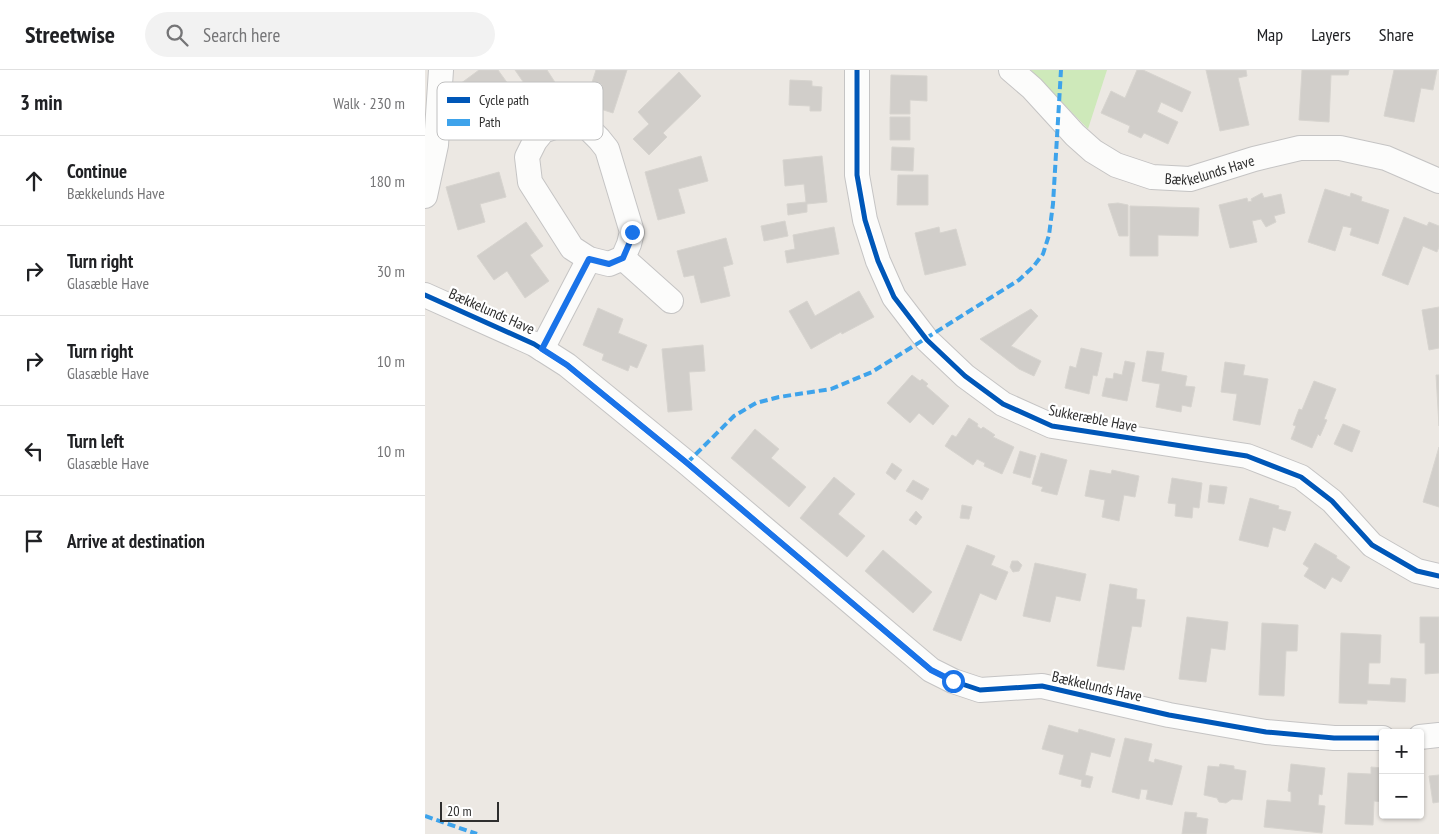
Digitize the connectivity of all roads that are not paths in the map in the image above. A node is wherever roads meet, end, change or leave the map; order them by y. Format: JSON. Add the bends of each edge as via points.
{"nodes":[{"id":1,"x":857,"y":70,"type":"edge"},
{"id":2,"x":1011,"y":70,"type":"edge"},
{"id":3,"x":437,"y":97,"type":"edge"},
{"id":4,"x":536,"y":140,"type":"edge"},
{"id":5,"x":599,"y":140,"type":"edge"},
{"id":6,"x":430,"y":144,"type":"edge"},
{"id":7,"x":1439,"y":181,"type":"edge"},
{"id":8,"x":425,"y":196,"type":"edge"},
{"id":9,"x":623,"y":258,"type":"junction"},
{"id":10,"x":589,"y":259,"type":"junction"},
{"id":11,"x":425,"y":295,"type":"edge"},
{"id":12,"x":671,"y":301,"type":"dead end"},
{"id":13,"x":542,"y":349,"type":"junction"},
{"id":14,"x":1439,"y":576,"type":"edge"},
{"id":15,"x":1439,"y":735,"type":"edge"},
{"id":16,"x":1424,"y":737,"type":"edge"},
{"id":17,"x":1379,"y":738,"type":"edge"}],
"edges":[{"from":1,"to":14,"type":"street","name":"Sukkeræble Have","via":[[857,175],[877,261],[894,297],[927,340],[965,376],[1003,404],[1052,426],[1247,456],[1301,477],[1332,501],[1372,545],[1417,570]]},
{"from":2,"to":7,"type":"street","name":"Bækkelunds Have","via":[[1093,151],[1116,165],[1152,177],[1190,179],[1300,148],[1341,148],[1386,158]]},
{"from":3,"to":6,"type":"street"},
{"from":4,"to":10,"type":"street","via":[[527,157],[530,182],[572,248]]},
{"from":5,"to":9,"type":"street","via":[[607,149],[632,232]]},
{"from":6,"to":8,"type":"street"},
{"from":9,"to":10,"type":"street","via":[[609,264]]},
{"from":9,"to":12,"type":"street"},
{"from":10,"to":13,"type":"street"},
{"from":11,"to":13,"type":"street","name":"Bækkelunds Have"},
{"from":13,"to":17,"type":"street","name":"Bækkelunds Have","via":[[567,365],[687,463],[931,670],[953,681],[981,690],[1042,686],[1169,715],[1266,732]]},
{"from":15,"to":16,"type":"street"}]}
